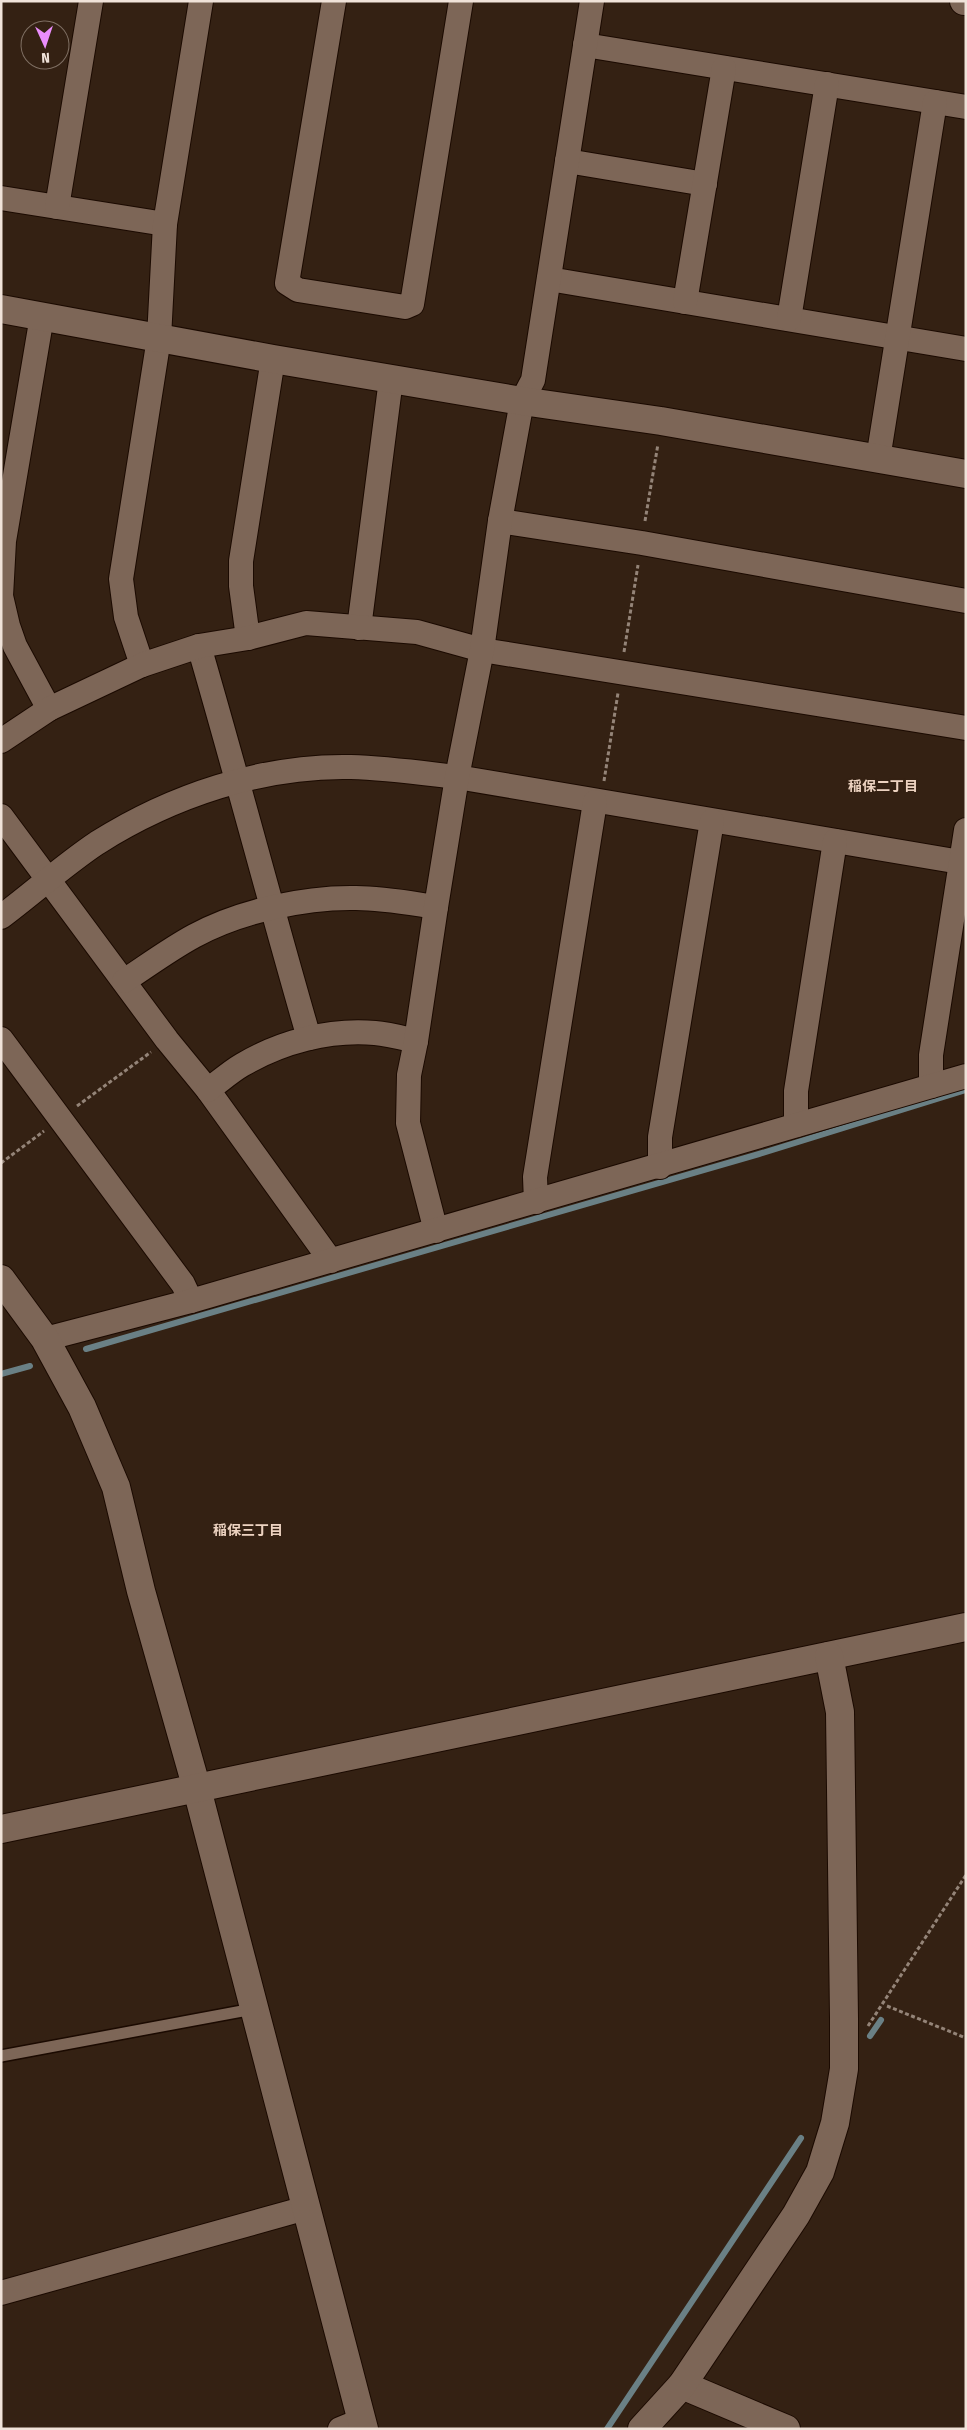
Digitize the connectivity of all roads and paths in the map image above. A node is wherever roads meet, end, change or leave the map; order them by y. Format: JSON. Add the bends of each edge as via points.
{"nodes":[{"id":1,"x":91,"y":1,"type":"edge"},
{"id":2,"x":201,"y":1,"type":"edge"},
{"id":3,"x":334,"y":1,"type":"edge"},
{"id":4,"x":462,"y":1,"type":"edge"},
{"id":5,"x":592,"y":1,"type":"edge"},
{"id":6,"x":585,"y":45,"type":"junction"},
{"id":7,"x":724,"y":68,"type":"junction"},
{"id":8,"x":827,"y":84,"type":"junction"},
{"id":9,"x":935,"y":102,"type":"junction"},
{"id":10,"x":966,"y":107,"type":"edge"},
{"id":11,"x":567,"y":161,"type":"junction"},
{"id":12,"x":704,"y":184,"type":"junction"},
{"id":13,"x":1,"y":198,"type":"edge"},
{"id":14,"x":58,"y":207,"type":"junction"},
{"id":15,"x":165,"y":224,"type":"junction"},
{"id":16,"x":548,"y":279,"type":"junction"},
{"id":17,"x":685,"y":302,"type":"junction"},
{"id":18,"x":1,"y":309,"type":"edge"},
{"id":19,"x":42,"y":316,"type":"junction"},
{"id":20,"x":789,"y":319,"type":"junction"},
{"id":21,"x":159,"y":338,"type":"junction"},
{"id":22,"x":898,"y":338,"type":"junction"},
{"id":23,"x":966,"y":349,"type":"edge"},
{"id":24,"x":273,"y":359,"type":"junction"},
{"id":25,"x":391,"y":379,"type":"junction"},
{"id":26,"x":522,"y":401,"type":"junction"},
{"id":27,"x":661,"y":421,"type":"junction"},
{"id":28,"x":878,"y":459,"type":"junction"},
{"id":29,"x":966,"y":474,"type":"edge"},
{"id":30,"x":500,"y":521,"type":"junction"},
{"id":31,"x":642,"y":543,"type":"junction"},
{"id":32,"x":966,"y":601,"type":"edge"},
{"id":33,"x":359,"y":628,"type":"junction"},
{"id":34,"x":248,"y":638,"type":"junction"},
{"id":35,"x":199,"y":646,"type":"junction"},
{"id":36,"x":482,"y":650,"type":"junction"},
{"id":37,"x":142,"y":665,"type":"junction"},
{"id":38,"x":621,"y":672,"type":"junction"},
{"id":39,"x":49,"y":709,"type":"junction"},
{"id":40,"x":966,"y":728,"type":"edge"},
{"id":41,"x":1,"y":741,"type":"edge"},
{"id":42,"x":457,"y":777,"type":"junction"},
{"id":43,"x":239,"y":781,"type":"junction"},
{"id":44,"x":595,"y":802,"type":"junction"},
{"id":45,"x":1,"y":816,"type":"edge"},
{"id":46,"x":712,"y":821,"type":"junction"},
{"id":47,"x":966,"y":830,"type":"edge"},
{"id":48,"x":835,"y":841,"type":"junction"},
{"id":49,"x":963,"y":863,"type":"edge"},
{"id":50,"x":49,"y":881,"type":"junction"},
{"id":51,"x":436,"y":907,"type":"junction"},
{"id":52,"x":272,"y":908,"type":"junction"},
{"id":53,"x":1,"y":917,"type":"edge"},
{"id":54,"x":124,"y":981,"type":"junction"},
{"id":55,"x":309,"y":1038,"type":"junction"},
{"id":56,"x":1,"y":1039,"type":"edge"},
{"id":57,"x":167,"y":1040,"type":"junction"},
{"id":58,"x":416,"y":1041,"type":"junction"},
{"id":59,"x":966,"y":1076,"type":"edge"},
{"id":60,"x":931,"y":1086,"type":"junction"},
{"id":61,"x":208,"y":1090,"type":"junction"},
{"id":62,"x":60,"y":1119,"type":"junction"},
{"id":63,"x":796,"y":1125,"type":"junction"},
{"id":64,"x":1,"y":1163,"type":"edge"},
{"id":65,"x":660,"y":1167,"type":"junction"},
{"id":66,"x":536,"y":1202,"type":"junction"},
{"id":67,"x":436,"y":1231,"type":"junction"},
{"id":68,"x":331,"y":1261,"type":"junction"},
{"id":69,"x":1,"y":1279,"type":"edge"},
{"id":70,"x":191,"y":1301,"type":"junction"},
{"id":71,"x":45,"y":1339,"type":"junction"},
{"id":72,"x":966,"y":1627,"type":"edge"},
{"id":73,"x":829,"y":1656,"type":"junction"},
{"id":74,"x":197,"y":1789,"type":"junction"},
{"id":75,"x":1,"y":1828,"type":"edge"},
{"id":76,"x":966,"y":1875,"type":"edge"},
{"id":77,"x":887,"y":2006,"type":"dead end"},
{"id":78,"x":253,"y":2009,"type":"junction"},
{"id":79,"x":966,"y":2038,"type":"edge"},
{"id":80,"x":844,"y":2041,"type":"junction"},
{"id":81,"x":1,"y":2056,"type":"edge"},
{"id":82,"x":306,"y":2208,"type":"junction"},
{"id":83,"x":1,"y":2293,"type":"edge"},
{"id":84,"x":682,"y":2385,"type":"junction"},
{"id":85,"x":355,"y":2426,"type":"edge"},
{"id":86,"x":642,"y":2429,"type":"edge"},
{"id":87,"x":786,"y":2429,"type":"edge"}],
"edges":[{"from":1,"to":14,"type":"street"},
{"from":2,"to":15,"type":"street"},
{"from":3,"to":4,"type":"street","via":[[287,283],[298,290],[405,307],[412,304]]},
{"from":5,"to":6,"type":"street"},
{"from":6,"to":7,"type":"street"},
{"from":6,"to":11,"type":"street"},
{"from":7,"to":8,"type":"street"},
{"from":7,"to":12,"type":"street"},
{"from":8,"to":9,"type":"street"},
{"from":8,"to":20,"type":"street"},
{"from":9,"to":10,"type":"street"},
{"from":9,"to":22,"type":"street"},
{"from":11,"to":12,"type":"street"},
{"from":11,"to":16,"type":"street"},
{"from":12,"to":17,"type":"street"},
{"from":13,"to":14,"type":"street"},
{"from":14,"to":15,"type":"street"},
{"from":15,"to":21,"type":"street"},
{"from":16,"to":17,"type":"street"},
{"from":16,"to":26,"type":"street","via":[[533,380]]},
{"from":17,"to":20,"type":"street"},
{"from":18,"to":19,"type":"street"},
{"from":19,"to":21,"type":"street"},
{"from":19,"to":39,"type":"street","via":[[4,541],[1,596],[15,646]]},
{"from":20,"to":22,"type":"street"},
{"from":21,"to":24,"type":"street"},
{"from":21,"to":37,"type":"street","via":[[121,579],[126,617]]},
{"from":22,"to":23,"type":"street"},
{"from":22,"to":28,"type":"street"},
{"from":24,"to":25,"type":"street"},
{"from":24,"to":34,"type":"street","via":[[241,561]]},
{"from":25,"to":26,"type":"street"},
{"from":25,"to":33,"type":"street"},
{"from":26,"to":27,"type":"street"},
{"from":26,"to":30,"type":"street"},
{"from":27,"to":28,"type":"street"},
{"from":27,"to":31,"type":"path"},
{"from":28,"to":29,"type":"street"},
{"from":30,"to":31,"type":"street"},
{"from":30,"to":36,"type":"street"},
{"from":31,"to":32,"type":"street"},
{"from":31,"to":38,"type":"path"},
{"from":33,"to":34,"type":"street","via":[[306,623]]},
{"from":33,"to":36,"type":"street","via":[[417,632]]},
{"from":34,"to":35,"type":"street"},
{"from":35,"to":37,"type":"street"},
{"from":35,"to":43,"type":"street"},
{"from":36,"to":38,"type":"street"},
{"from":36,"to":42,"type":"street"},
{"from":37,"to":39,"type":"street"},
{"from":38,"to":40,"type":"street"},
{"from":38,"to":44,"type":"path","via":[[603,786]]},
{"from":39,"to":41,"type":"street"},
{"from":42,"to":43,"type":"street","via":[[350,767],[298,770]]},
{"from":42,"to":44,"type":"street"},
{"from":42,"to":51,"type":"street"},
{"from":43,"to":50,"type":"street","via":[[146,817],[97,844]]},
{"from":43,"to":52,"type":"street"},
{"from":44,"to":46,"type":"street"},
{"from":44,"to":66,"type":"street","via":[[535,1177]]},
{"from":45,"to":50,"type":"street"},
{"from":46,"to":48,"type":"street"},
{"from":46,"to":65,"type":"street","via":[[660,1137]]},
{"from":47,"to":49,"type":"street"},
{"from":48,"to":49,"type":"street"},
{"from":48,"to":63,"type":"street","via":[[796,1091]]},
{"from":49,"to":60,"type":"street","via":[[931,1055]]},
{"from":50,"to":53,"type":"street"},
{"from":50,"to":54,"type":"street"},
{"from":51,"to":52,"type":"street","via":[[356,898],[310,900]]},
{"from":51,"to":58,"type":"street"},
{"from":52,"to":54,"type":"street","via":[[231,920],[195,936]]},
{"from":52,"to":55,"type":"street"},
{"from":54,"to":57,"type":"street"},
{"from":55,"to":58,"type":"street","via":[[375,1033]]},
{"from":55,"to":61,"type":"street","via":[[241,1065]]},
{"from":56,"to":62,"type":"street"},
{"from":57,"to":61,"type":"street"},
{"from":57,"to":62,"type":"path"},
{"from":58,"to":67,"type":"street","via":[[409,1075],[408,1122]]},
{"from":59,"to":60,"type":"street"},
{"from":60,"to":63,"type":"street"},
{"from":61,"to":68,"type":"street"},
{"from":62,"to":64,"type":"path"},
{"from":62,"to":70,"type":"street","via":[[183,1284]]},
{"from":63,"to":65,"type":"street"},
{"from":65,"to":66,"type":"street"},
{"from":66,"to":67,"type":"street"},
{"from":67,"to":68,"type":"street"},
{"from":68,"to":70,"type":"street"},
{"from":69,"to":71,"type":"street"},
{"from":70,"to":71,"type":"street"},
{"from":71,"to":74,"type":"street","via":[[82,1408],[116,1487]]},
{"from":72,"to":73,"type":"street"},
{"from":73,"to":74,"type":"street"},
{"from":73,"to":80,"type":"street","via":[[840,1712]]},
{"from":74,"to":75,"type":"street"},
{"from":74,"to":78,"type":"street"},
{"from":76,"to":80,"type":"path","via":[[868,2027]]},
{"from":77,"to":79,"type":"path"},
{"from":78,"to":81,"type":"lane"},
{"from":78,"to":82,"type":"street"},
{"from":80,"to":84,"type":"street","via":[[844,2069],[835,2123],[820,2172],[796,2216]]},
{"from":82,"to":83,"type":"street"},
{"from":82,"to":85,"type":"street"},
{"from":84,"to":86,"type":"street"},
{"from":84,"to":87,"type":"street"}]}
